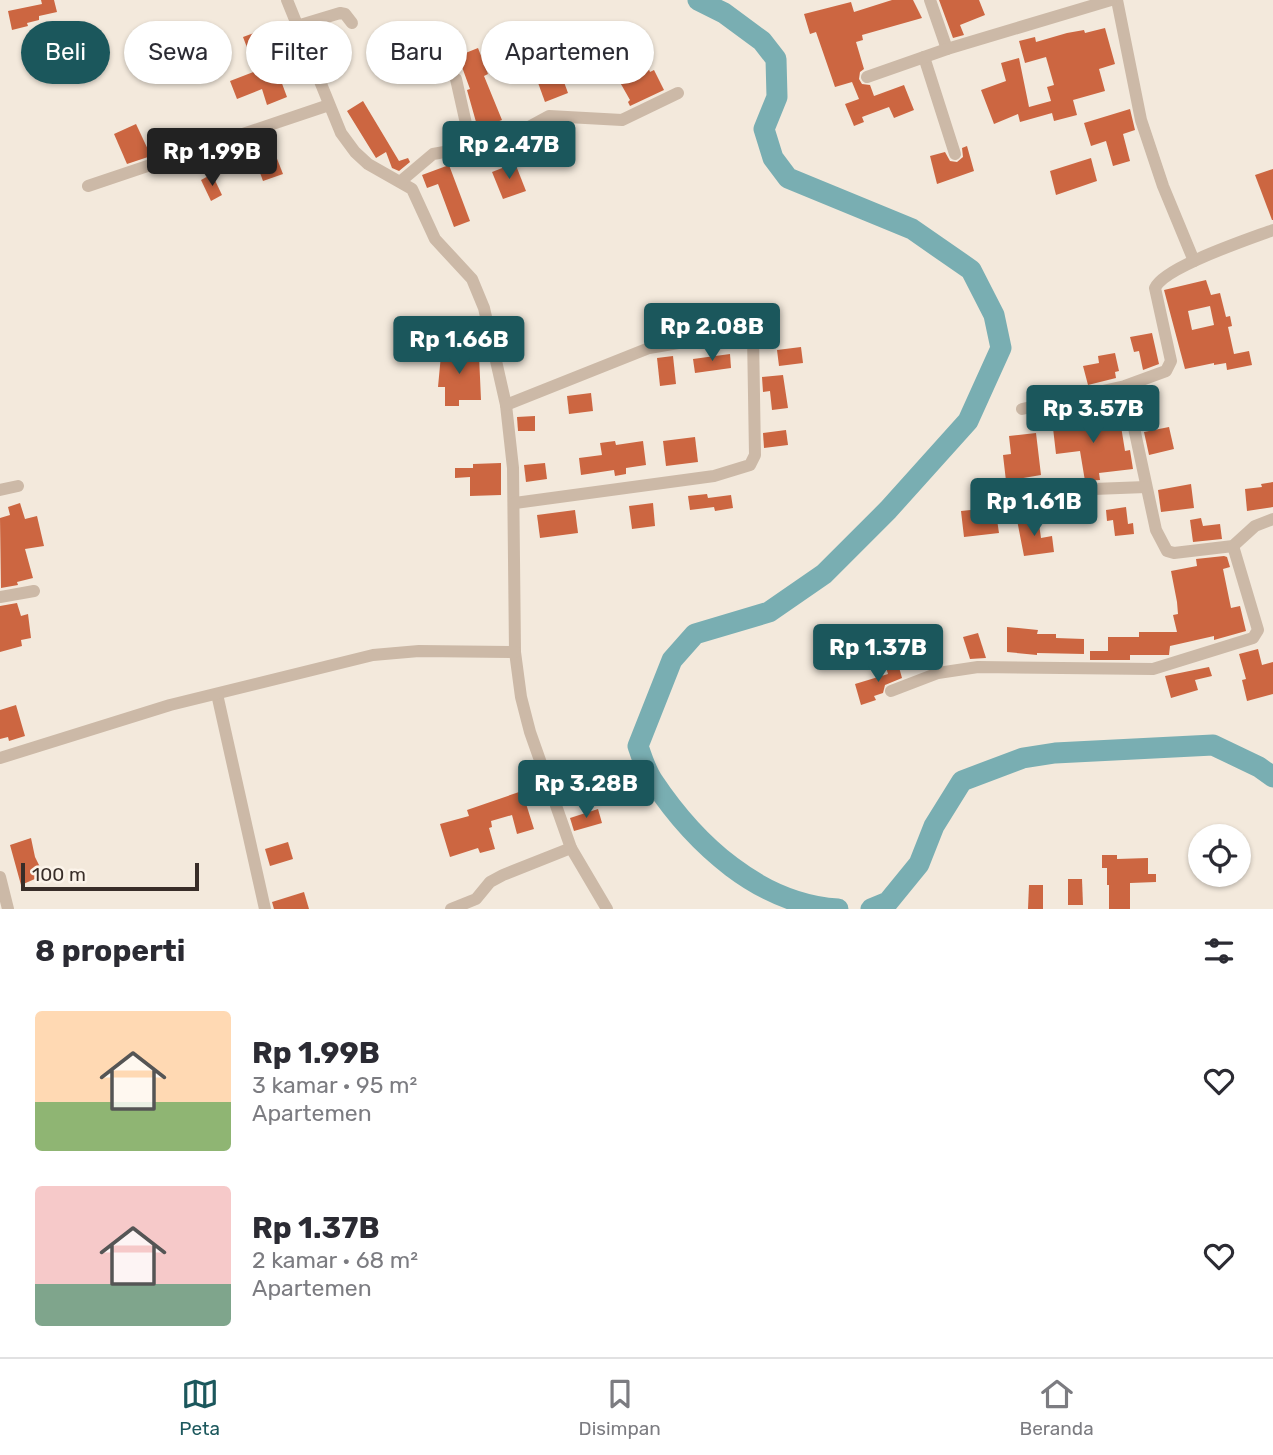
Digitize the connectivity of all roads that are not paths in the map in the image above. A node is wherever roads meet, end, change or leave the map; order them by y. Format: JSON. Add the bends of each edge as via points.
{"nodes":[{"id":1,"x":287,"y":0,"type":"edge"},
{"id":2,"x":930,"y":0,"type":"edge"},
{"id":3,"x":1111,"y":0,"type":"edge"},
{"id":4,"x":1117,"y":0,"type":"edge"},
{"id":5,"x":295,"y":21,"type":"edge"},
{"id":6,"x":314,"y":21,"type":"edge"},
{"id":7,"x":350,"y":21,"type":"edge"},
{"id":8,"x":947,"y":49,"type":"junction"},
{"id":9,"x":924,"y":57,"type":"junction"},
{"id":10,"x":867,"y":77,"type":"dead end"},
{"id":11,"x":320,"y":84,"type":"edge"},
{"id":12,"x":457,"y":84,"type":"edge"},
{"id":13,"x":678,"y":93,"type":"dead end"},
{"id":14,"x":329,"y":105,"type":"junction"},
{"id":15,"x":471,"y":146,"type":"junction"},
{"id":16,"x":955,"y":154,"type":"dead end"},
{"id":17,"x":401,"y":181,"type":"junction"},
{"id":18,"x":89,"y":186,"type":"dead end"},
{"id":19,"x":1273,"y":230,"type":"edge"},
{"id":20,"x":1194,"y":261,"type":"junction"},
{"id":21,"x":1125,"y":386,"type":"junction"},
{"id":22,"x":506,"y":405,"type":"junction"},
{"id":23,"x":1022,"y":409,"type":"dead end"},
{"id":24,"x":18,"y":486,"type":"dead end"},
{"id":25,"x":1146,"y":487,"type":"junction"},
{"id":26,"x":0,"y":490,"type":"edge"},
{"id":27,"x":1006,"y":497,"type":"dead end"},
{"id":28,"x":515,"y":503,"type":"junction"},
{"id":29,"x":1273,"y":519,"type":"edge"},
{"id":30,"x":1233,"y":546,"type":"junction"},
{"id":31,"x":34,"y":591,"type":"dead end"},
{"id":32,"x":0,"y":597,"type":"edge"},
{"id":33,"x":515,"y":652,"type":"junction"},
{"id":34,"x":891,"y":691,"type":"dead end"},
{"id":35,"x":217,"y":694,"type":"junction"},
{"id":36,"x":0,"y":758,"type":"edge"},
{"id":37,"x":571,"y":848,"type":"junction"},
{"id":38,"x":0,"y":877,"type":"edge"},
{"id":39,"x":8,"y":909,"type":"edge"},
{"id":40,"x":265,"y":909,"type":"edge"},
{"id":41,"x":451,"y":909,"type":"edge"},
{"id":42,"x":607,"y":909,"type":"edge"}],
"edges":[{"from":1,"to":5,"type":"street"},
{"from":2,"to":8,"type":"street"},
{"from":3,"to":8,"type":"street"},
{"from":4,"to":20,"type":"street","via":[[1141,120]]},
{"from":6,"to":7,"type":"street","via":[[340,13]]},
{"from":8,"to":9,"type":"street"},
{"from":9,"to":10,"type":"street"},
{"from":9,"to":16,"type":"street"},
{"from":11,"to":14,"type":"street"},
{"from":12,"to":15,"type":"street"},
{"from":13,"to":15,"type":"street","via":[[622,120],[550,116],[501,142]]},
{"from":14,"to":17,"type":"street","via":[[355,152],[381,174]]},
{"from":14,"to":18,"type":"street"},
{"from":15,"to":17,"type":"street","via":[[433,154]]},
{"from":17,"to":22,"type":"street","via":[[414,192],[440,246],[476,287]]},
{"from":19,"to":20,"type":"street"},
{"from":20,"to":21,"type":"street","via":[[1166,275],[1155,288],[1170,366]]},
{"from":21,"to":23,"type":"street"},
{"from":21,"to":25,"type":"street"},
{"from":22,"to":28,"type":"street"},
{"from":22,"to":28,"type":"street","via":[[649,348],[743,332],[753,336],[755,455],[750,465],[714,476]]},
{"from":24,"to":26,"type":"street"},
{"from":25,"to":27,"type":"street"},
{"from":25,"to":30,"type":"street","via":[[1156,530],[1167,551]]},
{"from":28,"to":33,"type":"street"},
{"from":29,"to":30,"type":"street","via":[[1255,526]]},
{"from":30,"to":34,"type":"street","via":[[1258,630],[1253,638],[1153,669],[978,667],[938,673]]},
{"from":31,"to":32,"type":"street"},
{"from":33,"to":35,"type":"street","via":[[373,655]]},
{"from":33,"to":37,"type":"street","via":[[527,724]]},
{"from":35,"to":36,"type":"street"},
{"from":35,"to":40,"type":"street"},
{"from":37,"to":41,"type":"street","via":[[492,880],[476,899]]},
{"from":37,"to":42,"type":"street"},
{"from":38,"to":39,"type":"street"}]}
